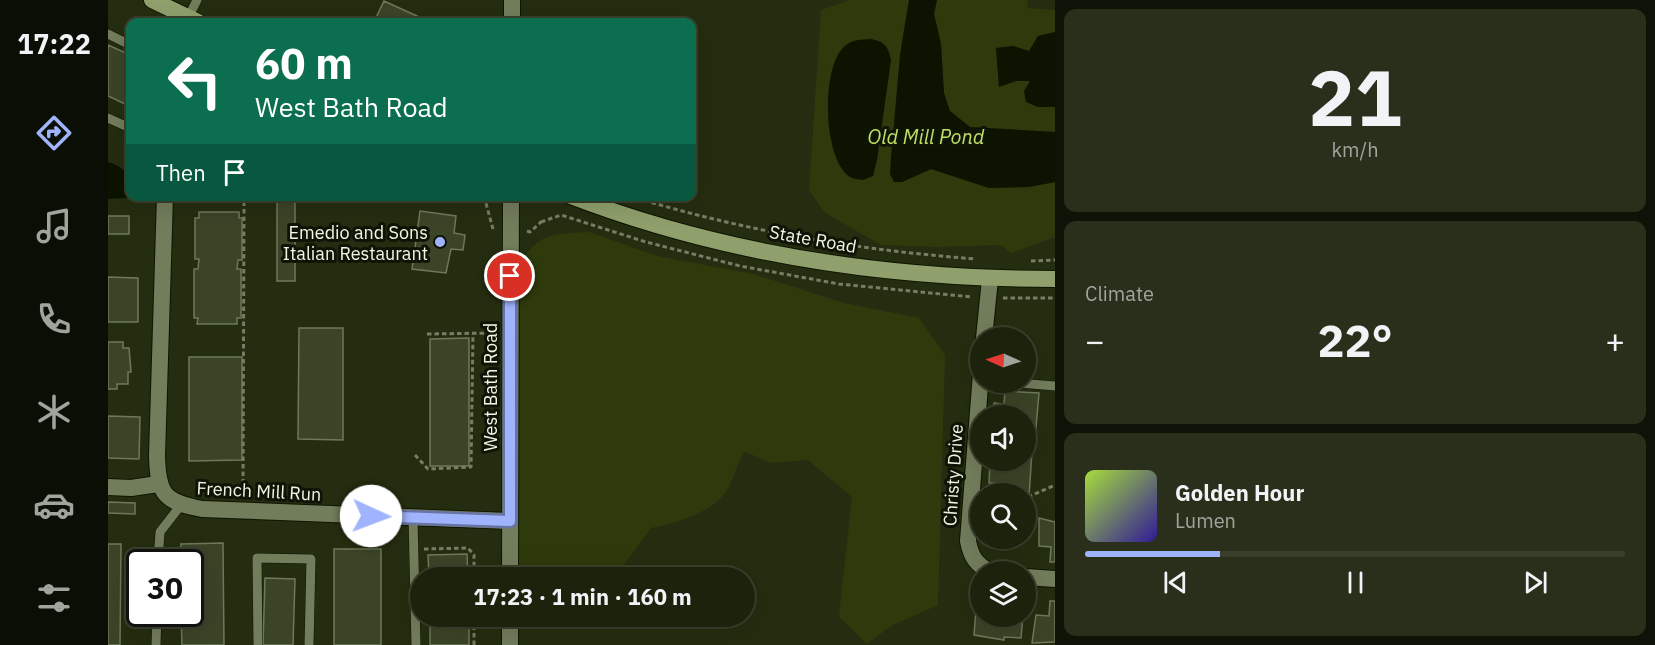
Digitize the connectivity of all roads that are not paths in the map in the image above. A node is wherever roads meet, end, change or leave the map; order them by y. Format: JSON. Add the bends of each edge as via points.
{"nodes":[{"id":1,"x":152,"y":0,"type":"edge"},
{"id":2,"x":197,"y":0,"type":"edge"},
{"id":3,"x":512,"y":0,"type":"edge"},
{"id":4,"x":189,"y":18,"type":"edge"},
{"id":5,"x":193,"y":18,"type":"edge"},
{"id":6,"x":512,"y":18,"type":"edge"},
{"id":7,"x":108,"y":34,"type":"edge"},
{"id":8,"x":126,"y":43,"type":"edge"},
{"id":9,"x":108,"y":118,"type":"edge"},
{"id":10,"x":126,"y":126,"type":"edge"},
{"id":11,"x":165,"y":201,"type":"edge"},
{"id":12,"x":511,"y":201,"type":"edge"},
{"id":13,"x":587,"y":201,"type":"edge"},
{"id":14,"x":990,"y":279,"type":"junction"},
{"id":15,"x":1055,"y":279,"type":"edge"},
{"id":16,"x":985,"y":327,"type":"edge"},
{"id":17,"x":1036,"y":384,"type":"edge"},
{"id":18,"x":1055,"y":386,"type":"edge"},
{"id":19,"x":980,"y":393,"type":"edge"},
{"id":20,"x":158,"y":484,"type":"junction"},
{"id":21,"x":108,"y":487,"type":"edge"},
{"id":22,"x":182,"y":506,"type":"junction"},
{"id":23,"x":413,"y":518,"type":"junction"},
{"id":24,"x":510,"y":521,"type":"junction"},
{"id":25,"x":159,"y":549,"type":"edge"},
{"id":26,"x":976,"y":561,"type":"edge"},
{"id":27,"x":510,"y":567,"type":"edge"},
{"id":28,"x":1036,"y":578,"type":"edge"},
{"id":29,"x":1055,"y":579,"type":"edge"},
{"id":30,"x":156,"y":627,"type":"edge"},
{"id":31,"x":510,"y":627,"type":"edge"},
{"id":32,"x":156,"y":645,"type":"edge"},
{"id":33,"x":258,"y":645,"type":"edge"},
{"id":34,"x":309,"y":645,"type":"edge"},
{"id":35,"x":416,"y":645,"type":"edge"},
{"id":36,"x":510,"y":645,"type":"edge"}],
"edges":[{"from":1,"to":4,"type":"main road"},
{"from":2,"to":5,"type":"lane"},
{"from":3,"to":6,"type":"street"},
{"from":7,"to":8,"type":"lane"},
{"from":9,"to":10,"type":"lane"},
{"from":11,"to":20,"type":"street"},
{"from":12,"to":24,"type":"street","name":"West Bath Road"},
{"from":13,"to":14,"type":"main road","name":"State Road","via":[[668,227],[801,258],[868,269]]},
{"from":14,"to":15,"type":"main road","name":"State Road"},
{"from":14,"to":16,"type":"street"},
{"from":17,"to":18,"type":"lane"},
{"from":19,"to":26,"type":"street","name":"Christy Drive","via":[[968,541]]},
{"from":20,"to":21,"type":"street"},
{"from":20,"to":22,"type":"street","name":"French Mill Run"},
{"from":22,"to":23,"type":"street","name":"French Mill Run"},
{"from":22,"to":25,"type":"lane","via":[[160,532]]},
{"from":23,"to":24,"type":"street","name":"French Mill Run"},
{"from":23,"to":35,"type":"lane"},
{"from":24,"to":27,"type":"street","name":"West Bath Road"},
{"from":28,"to":29,"type":"street"},
{"from":30,"to":32,"type":"lane"},
{"from":31,"to":36,"type":"street"},
{"from":33,"to":34,"type":"lane","via":[[257,558],[311,559]]}]}
